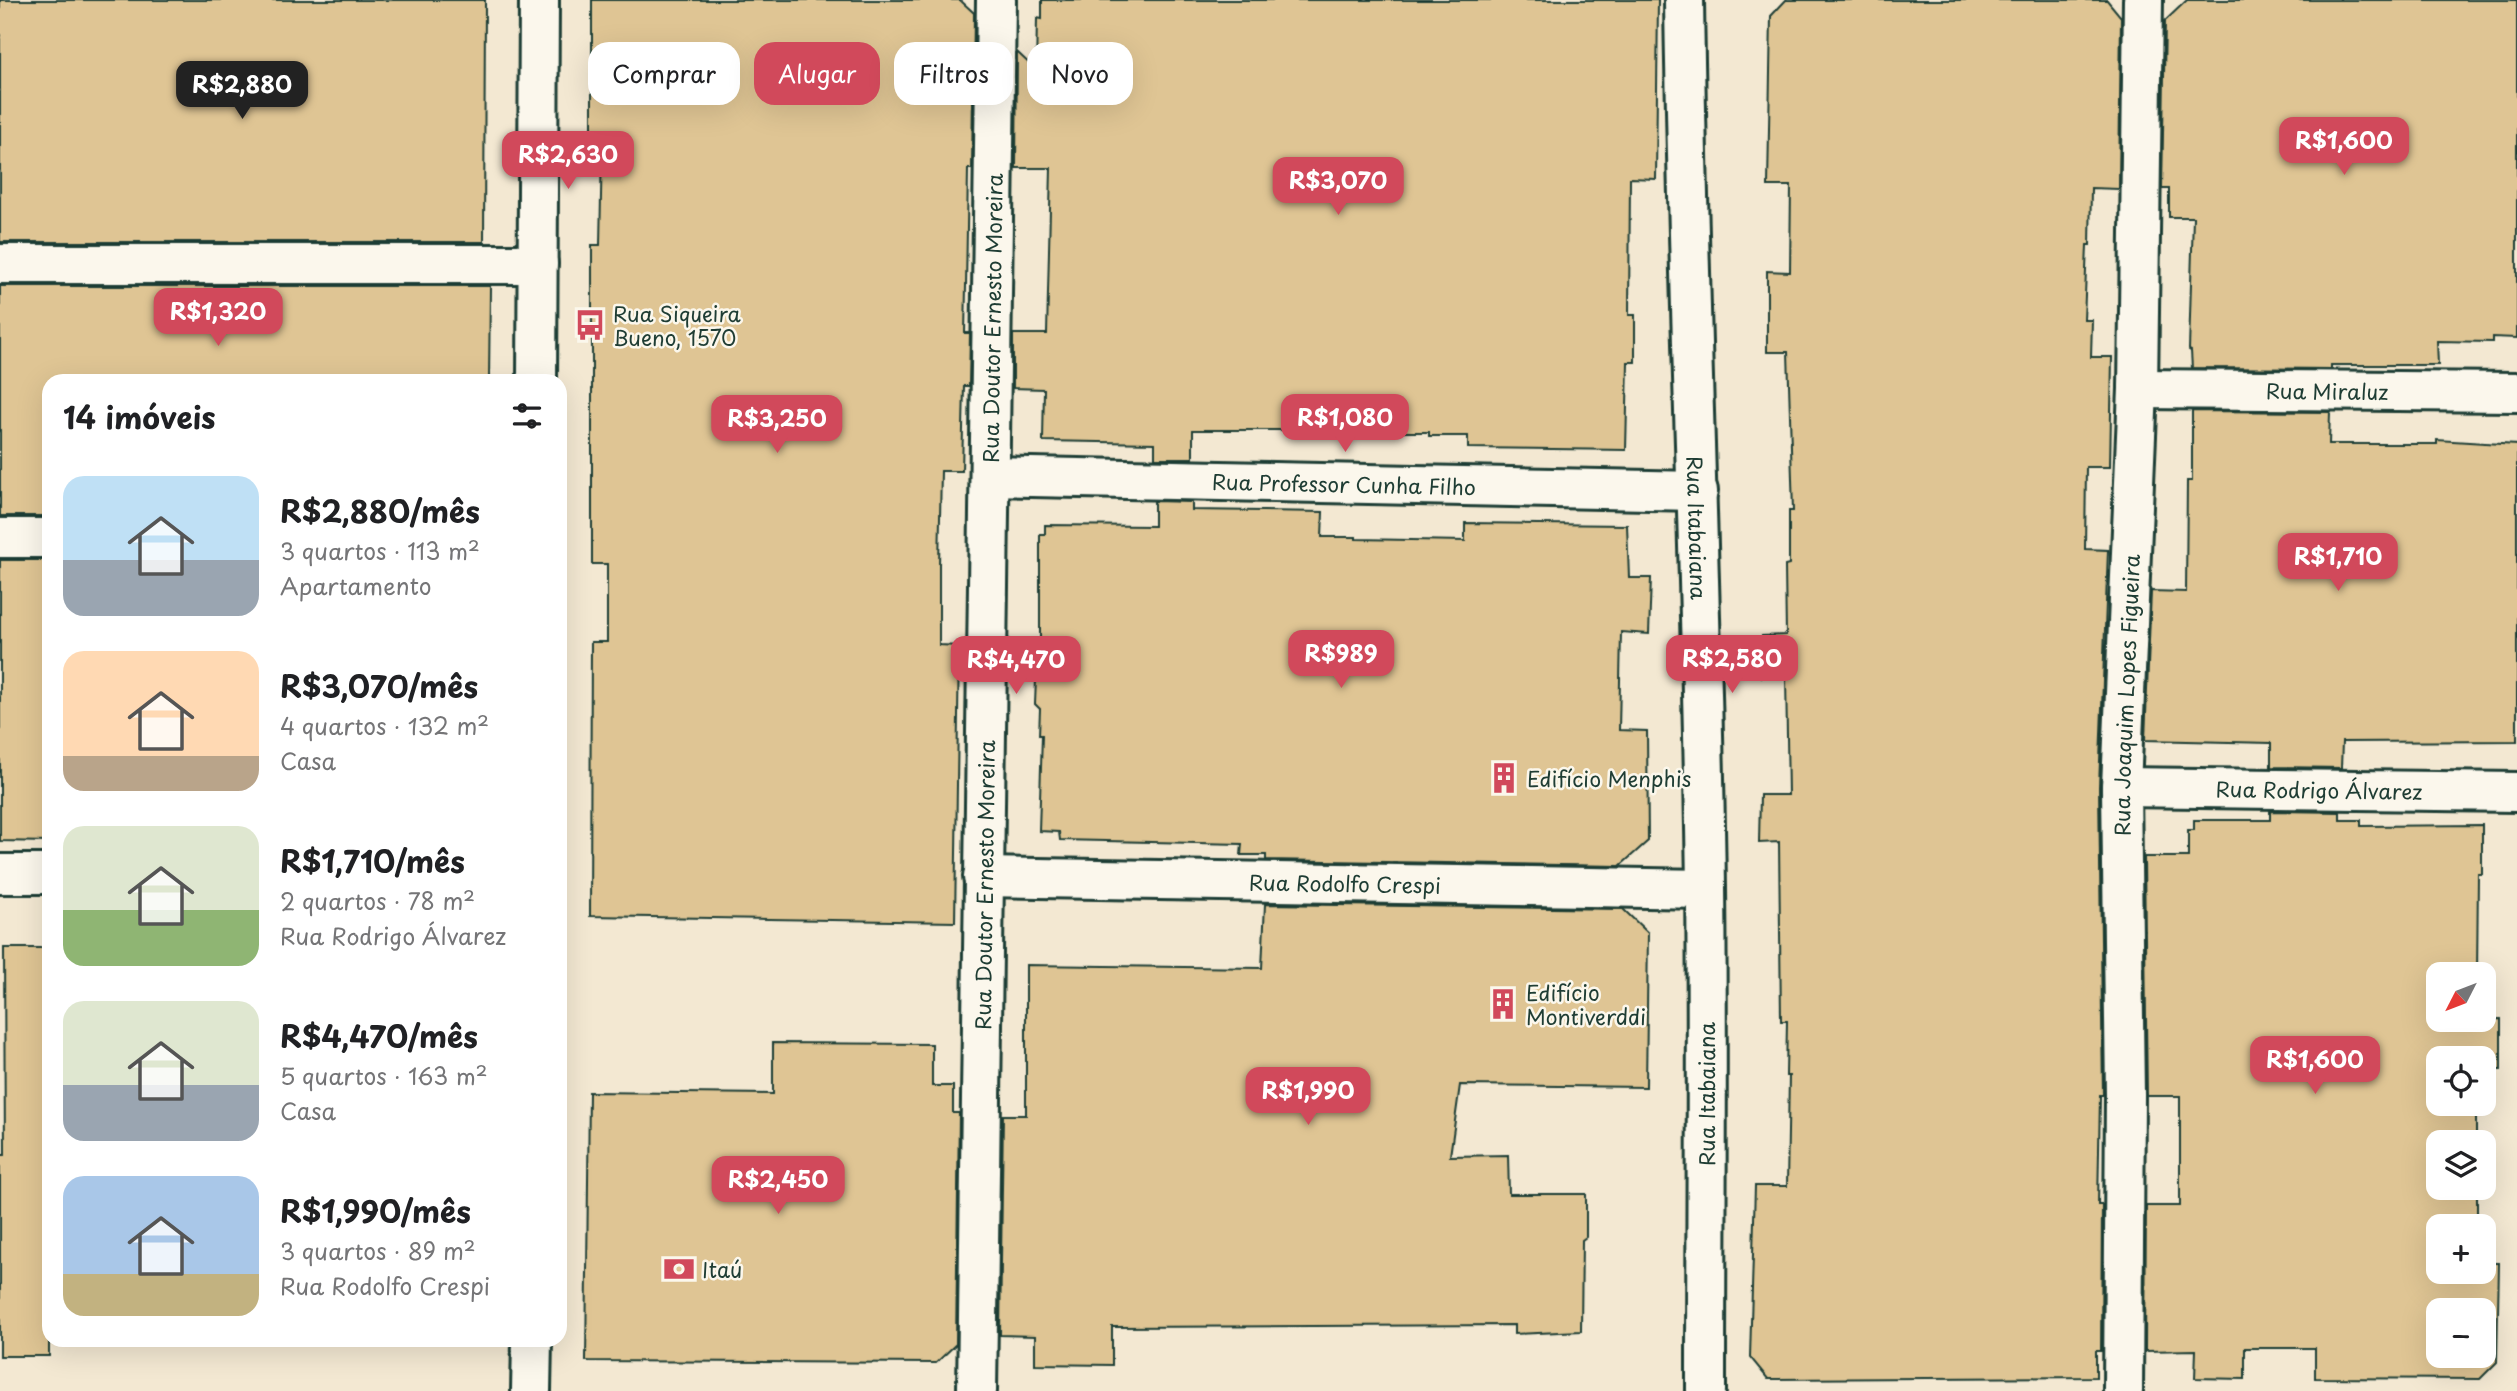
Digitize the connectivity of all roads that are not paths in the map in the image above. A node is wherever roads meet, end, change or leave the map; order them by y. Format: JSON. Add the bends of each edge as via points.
{"nodes":[{"id":1,"x":539,"y":0,"type":"edge"},
{"id":2,"x":996,"y":0,"type":"edge"},
{"id":3,"x":1684,"y":0,"type":"edge"},
{"id":4,"x":2143,"y":0,"type":"edge"},
{"id":5,"x":0,"y":264,"type":"edge"},
{"id":6,"x":538,"y":264,"type":"junction"},
{"id":7,"x":537,"y":374,"type":"edge"},
{"id":8,"x":2138,"y":389,"type":"junction"},
{"id":9,"x":2517,"y":392,"type":"edge"},
{"id":10,"x":990,"y":476,"type":"junction"},
{"id":11,"x":1698,"y":491,"type":"junction"},
{"id":12,"x":0,"y":538,"type":"edge"},
{"id":13,"x":42,"y":538,"type":"edge"},
{"id":14,"x":2121,"y":787,"type":"junction"},
{"id":15,"x":2517,"y":792,"type":"edge"},
{"id":16,"x":0,"y":874,"type":"edge"},
{"id":17,"x":42,"y":874,"type":"edge"},
{"id":18,"x":983,"y":877,"type":"junction"},
{"id":19,"x":1706,"y":889,"type":"junction"},
{"id":20,"x":532,"y":1347,"type":"edge"},
{"id":21,"x":531,"y":1391,"type":"edge"},
{"id":22,"x":976,"y":1391,"type":"edge"},
{"id":23,"x":1706,"y":1391,"type":"edge"},
{"id":24,"x":2123,"y":1391,"type":"edge"}],
"edges":[{"from":1,"to":6,"type":"street"},
{"from":2,"to":10,"type":"street","name":"Rua Doutor Ernesto Moreira"},
{"from":3,"to":11,"type":"street","name":"Rua Itabaiana"},
{"from":4,"to":8,"type":"street","name":"Rua Joaquim Lopes Figueira"},
{"from":5,"to":6,"type":"street"},
{"from":6,"to":7,"type":"street"},
{"from":8,"to":9,"type":"street","name":"Rua Miraluz"},
{"from":8,"to":14,"type":"street","name":"Rua Joaquim Lopes Figueira"},
{"from":10,"to":11,"type":"street","name":"Rua Professor Cunha Filho"},
{"from":10,"to":18,"type":"street","name":"Rua Doutor Ernesto Moreira"},
{"from":11,"to":19,"type":"street","name":"Rua Itabaiana"},
{"from":12,"to":13,"type":"street"},
{"from":14,"to":15,"type":"street","name":"Rua Rodrigo Álvarez"},
{"from":14,"to":24,"type":"street","name":"Rua Joaquim Lopes Figueira"},
{"from":16,"to":17,"type":"street"},
{"from":18,"to":19,"type":"street","name":"Rua Rodolfo Crespi"},
{"from":18,"to":22,"type":"street","name":"Rua Doutor Ernesto Moreira"},
{"from":19,"to":23,"type":"street","name":"Rua Itabaiana"},
{"from":20,"to":21,"type":"street"}]}
